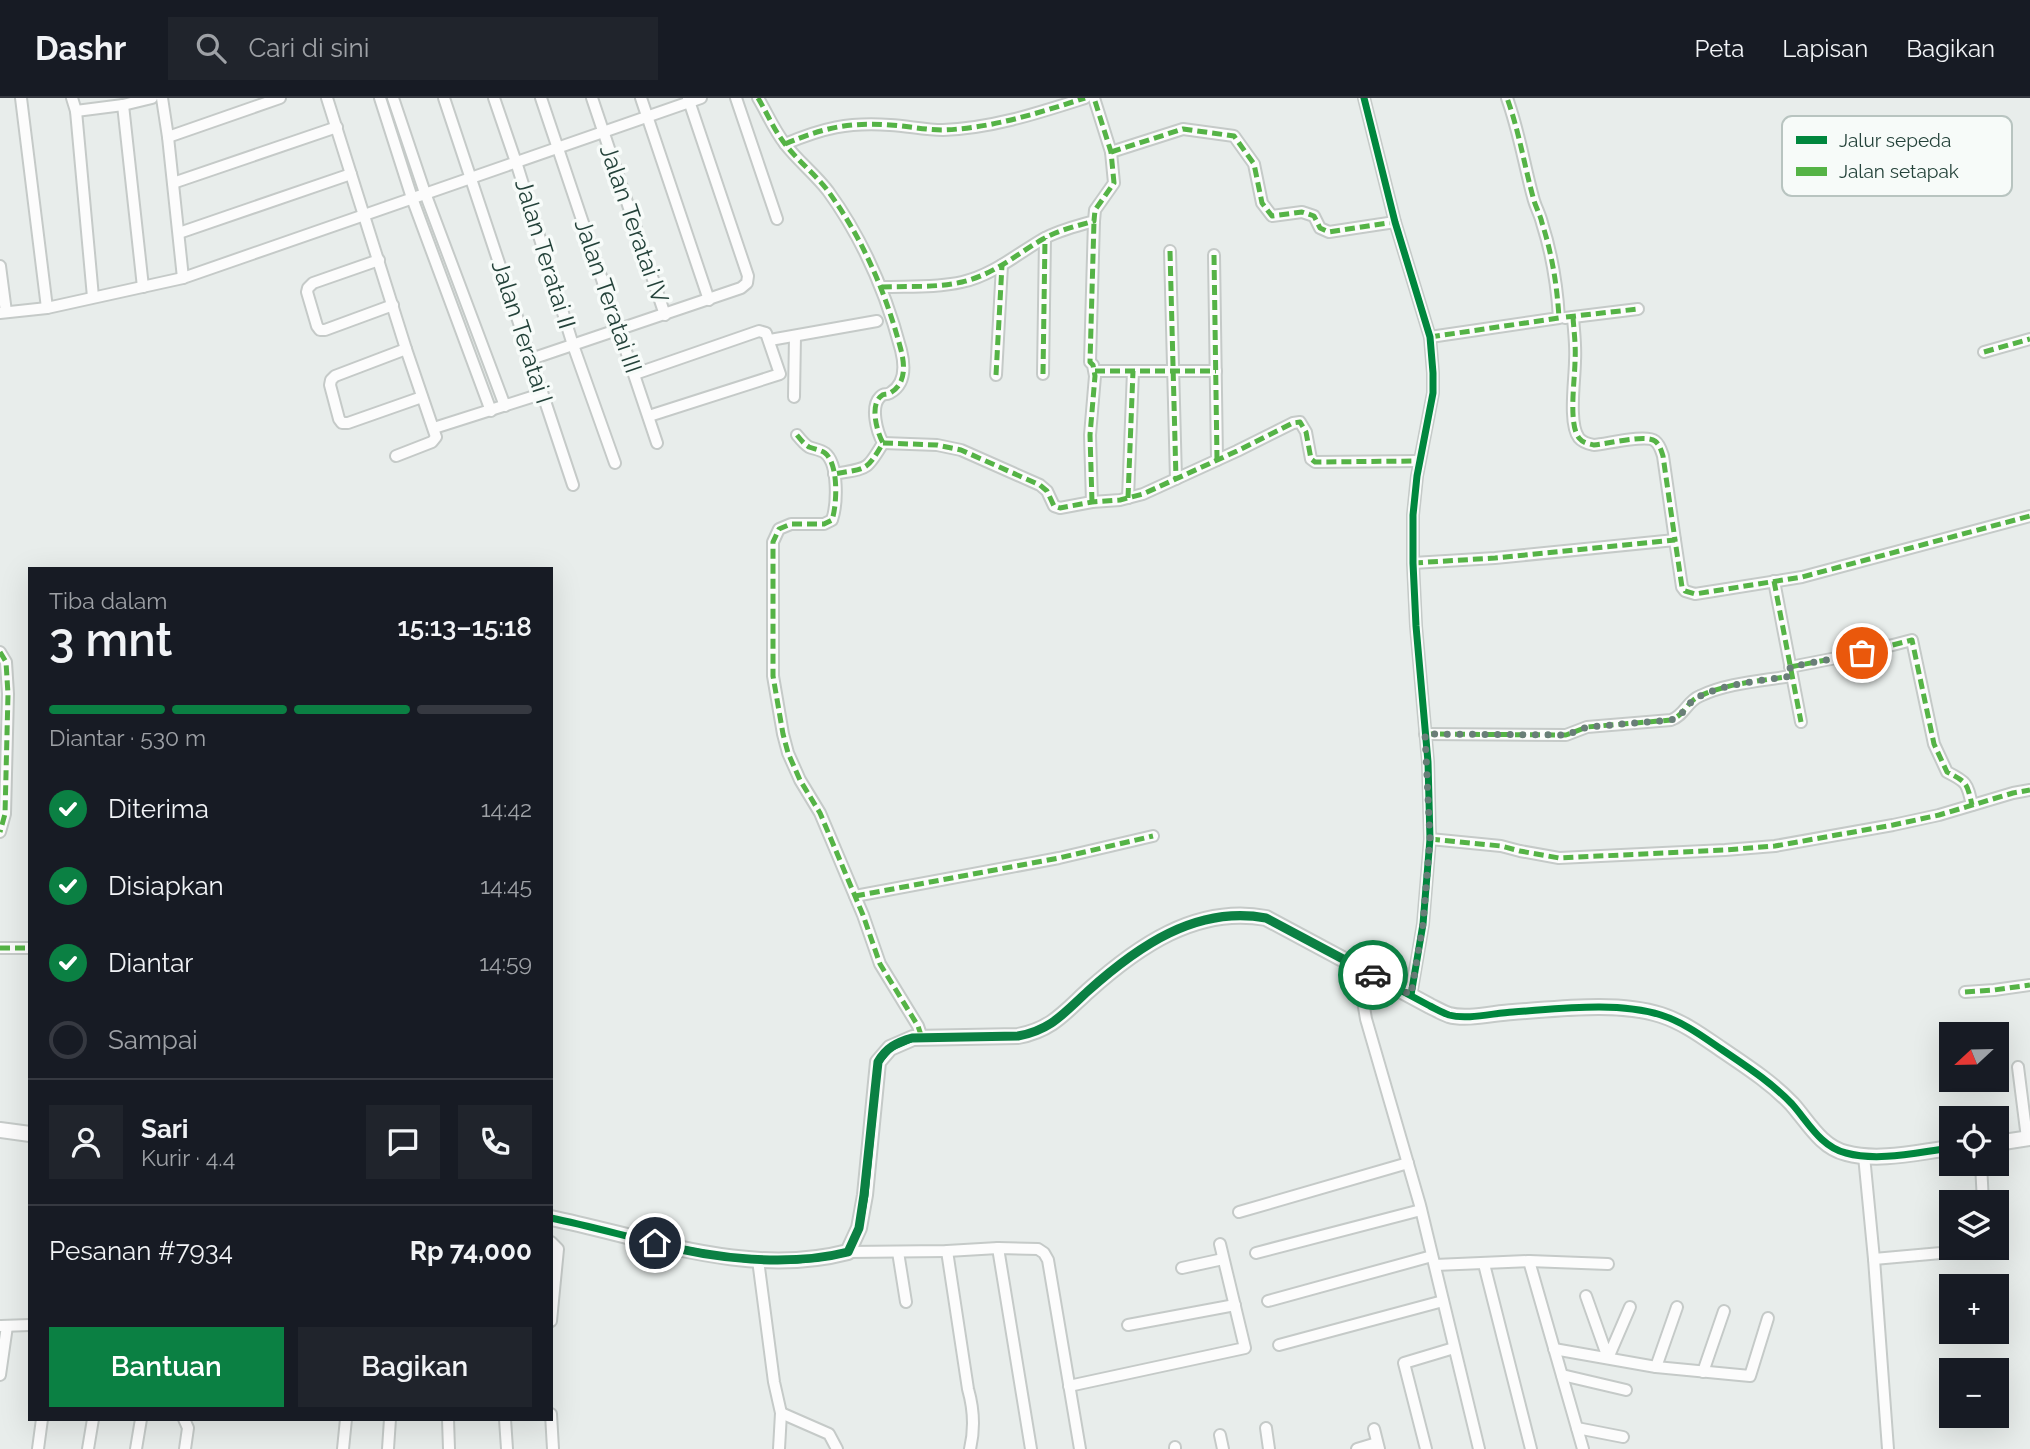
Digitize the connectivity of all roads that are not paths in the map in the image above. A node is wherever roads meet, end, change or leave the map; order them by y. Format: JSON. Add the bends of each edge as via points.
{"nodes":[{"id":1,"x":21,"y":98,"type":"edge"},
{"id":2,"x":72,"y":98,"type":"edge"},
{"id":3,"x":152,"y":98,"type":"edge"},
{"id":4,"x":162,"y":98,"type":"edge"},
{"id":5,"x":280,"y":98,"type":"edge"},
{"id":6,"x":327,"y":98,"type":"edge"},
{"id":7,"x":380,"y":98,"type":"edge"},
{"id":8,"x":394,"y":98,"type":"edge"},
{"id":9,"x":444,"y":98,"type":"edge"},
{"id":10,"x":494,"y":98,"type":"edge"},
{"id":11,"x":541,"y":98,"type":"edge"},
{"id":12,"x":592,"y":98,"type":"edge"},
{"id":13,"x":641,"y":98,"type":"edge"},
{"id":14,"x":736,"y":98,"type":"edge"},
{"id":15,"x":758,"y":98,"type":"edge"},
{"id":16,"x":1085,"y":98,"type":"edge"},
{"id":17,"x":1094,"y":98,"type":"edge"},
{"id":18,"x":1364,"y":98,"type":"edge"},
{"id":19,"x":1507,"y":98,"type":"edge"},
{"id":20,"x":693,"y":99,"type":"edge"},
{"id":21,"x":123,"y":105,"type":"junction"},
{"id":22,"x":76,"y":111,"type":"junction"},
{"id":23,"x":648,"y":117,"type":"junction"},
{"id":24,"x":337,"y":127,"type":"junction"},
{"id":25,"x":603,"y":132,"type":"junction"},
{"id":26,"x":168,"y":137,"type":"junction"},
{"id":27,"x":785,"y":144,"type":"junction"},
{"id":28,"x":558,"y":148,"type":"junction"},
{"id":29,"x":1111,"y":152,"type":"junction"},
{"id":30,"x":516,"y":162,"type":"junction"},
{"id":31,"x":351,"y":174,"type":"junction"},
{"id":32,"x":472,"y":179,"type":"junction"},
{"id":33,"x":173,"y":183,"type":"junction"},
{"id":34,"x":425,"y":193,"type":"junction"},
{"id":35,"x":411,"y":198,"type":"junction"},
{"id":36,"x":365,"y":215,"type":"junction"},
{"id":37,"x":777,"y":219,"type":"dead end"},
{"id":38,"x":1094,"y":221,"type":"junction"},
{"id":39,"x":1395,"y":222,"type":"junction"},
{"id":40,"x":179,"y":233,"type":"junction"},
{"id":41,"x":1045,"y":238,"type":"junction"},
{"id":42,"x":1170,"y":251,"type":"dead end"},
{"id":43,"x":1214,"y":255,"type":"dead end"},
{"id":44,"x":379,"y":260,"type":"junction"},
{"id":45,"x":1002,"y":265,"type":"junction"},
{"id":46,"x":0,"y":266,"type":"edge"},
{"id":47,"x":183,"y":278,"type":"junction"},
{"id":48,"x":143,"y":287,"type":"junction"},
{"id":49,"x":881,"y":287,"type":"junction"},
{"id":50,"x":93,"y":297,"type":"junction"},
{"id":51,"x":709,"y":300,"type":"junction"},
{"id":52,"x":393,"y":305,"type":"junction"},
{"id":53,"x":47,"y":308,"type":"junction"},
{"id":54,"x":1638,"y":309,"type":"dead end"},
{"id":55,"x":3,"y":313,"type":"edge"},
{"id":56,"x":665,"y":315,"type":"junction"},
{"id":57,"x":1573,"y":317,"type":"junction"},
{"id":58,"x":1559,"y":318,"type":"junction"},
{"id":59,"x":877,"y":321,"type":"dead end"},
{"id":60,"x":619,"y":330,"type":"junction"},
{"id":61,"x":795,"y":336,"type":"junction"},
{"id":62,"x":1430,"y":337,"type":"junction"},
{"id":63,"x":2030,"y":339,"type":"edge"},
{"id":64,"x":770,"y":340,"type":"junction"},
{"id":65,"x":573,"y":345,"type":"junction"},
{"id":66,"x":406,"y":349,"type":"junction"},
{"id":67,"x":1984,"y":352,"type":"dead end"},
{"id":68,"x":531,"y":359,"type":"junction"},
{"id":69,"x":794,"y":370,"type":"junction"},
{"id":70,"x":1095,"y":371,"type":"junction"},
{"id":71,"x":1133,"y":371,"type":"junction"},
{"id":72,"x":1173,"y":371,"type":"junction"},
{"id":73,"x":1216,"y":371,"type":"junction"},
{"id":74,"x":635,"y":374,"type":"junction"},
{"id":75,"x":780,"y":374,"type":"junction"},
{"id":76,"x":1043,"y":374,"type":"dead end"},
{"id":77,"x":996,"y":375,"type":"dead end"},
{"id":78,"x":541,"y":394,"type":"junction"},
{"id":79,"x":422,"y":397,"type":"junction"},
{"id":80,"x":794,"y":397,"type":"dead end"},
{"id":81,"x":505,"y":406,"type":"junction"},
{"id":82,"x":491,"y":411,"type":"junction"},
{"id":83,"x":649,"y":416,"type":"junction"},
{"id":84,"x":434,"y":428,"type":"junction"},
{"id":85,"x":797,"y":435,"type":"dead end"},
{"id":86,"x":657,"y":443,"type":"dead end"},
{"id":87,"x":883,"y":443,"type":"junction"},
{"id":88,"x":396,"y":456,"type":"dead end"},
{"id":89,"x":1217,"y":460,"type":"junction"},
{"id":90,"x":1419,"y":461,"type":"junction"},
{"id":91,"x":615,"y":463,"type":"dead end"},
{"id":92,"x":834,"y":474,"type":"junction"},
{"id":93,"x":1176,"y":479,"type":"junction"},
{"id":94,"x":573,"y":485,"type":"dead end"},
{"id":95,"x":1128,"y":498,"type":"junction"},
{"id":96,"x":1092,"y":502,"type":"junction"},
{"id":97,"x":2030,"y":516,"type":"edge"},
{"id":98,"x":1675,"y":540,"type":"junction"},
{"id":99,"x":1413,"y":563,"type":"junction"},
{"id":100,"x":1774,"y":580,"type":"junction"},
{"id":101,"x":0,"y":652,"type":"edge"},
{"id":102,"x":1791,"y":671,"type":"junction"},
{"id":103,"x":1801,"y":722,"type":"dead end"},
{"id":104,"x":1425,"y":734,"type":"junction"},
{"id":105,"x":2030,"y":790,"type":"edge"},
{"id":106,"x":1972,"y":805,"type":"junction"},
{"id":107,"x":0,"y":832,"type":"edge"},
{"id":108,"x":1153,"y":835,"type":"dead end"},
{"id":109,"x":1430,"y":839,"type":"junction"},
{"id":110,"x":855,"y":896,"type":"junction"},
{"id":111,"x":0,"y":948,"type":"edge"},
{"id":112,"x":28,"y":948,"type":"edge"},
{"id":113,"x":1364,"y":970,"type":"junction"},
{"id":114,"x":2030,"y":985,"type":"edge"},
{"id":115,"x":1965,"y":992,"type":"dead end"},
{"id":116,"x":1411,"y":995,"type":"junction"},
{"id":117,"x":922,"y":1038,"type":"junction"},
{"id":118,"x":2018,"y":1067,"type":"dead end"},
{"id":119,"x":0,"y":1130,"type":"edge"},
{"id":120,"x":28,"y":1134,"type":"edge"},
{"id":121,"x":2028,"y":1138,"type":"edge"},
{"id":122,"x":2009,"y":1141,"type":"edge"},
{"id":123,"x":1939,"y":1150,"type":"edge"},
{"id":124,"x":1864,"y":1156,"type":"junction"},
{"id":125,"x":1408,"y":1163,"type":"junction"},
{"id":126,"x":1421,"y":1210,"type":"junction"},
{"id":127,"x":1239,"y":1212,"type":"dead end"},
{"id":128,"x":553,"y":1218,"type":"edge"},
{"id":129,"x":553,"y":1244,"type":"edge"},
{"id":130,"x":1220,"y":1244,"type":"dead end"},
{"id":131,"x":998,"y":1248,"type":"junction"},
{"id":132,"x":947,"y":1251,"type":"junction"},
{"id":133,"x":848,"y":1252,"type":"junction"},
{"id":134,"x":898,"y":1252,"type":"junction"},
{"id":135,"x":1256,"y":1253,"type":"dead end"},
{"id":136,"x":1939,"y":1253,"type":"edge"},
{"id":137,"x":1223,"y":1259,"type":"junction"},
{"id":138,"x":1874,"y":1259,"type":"junction"},
{"id":139,"x":758,"y":1260,"type":"junction"},
{"id":140,"x":1434,"y":1261,"type":"junction"},
{"id":141,"x":1530,"y":1261,"type":"junction"},
{"id":142,"x":1484,"y":1264,"type":"junction"},
{"id":143,"x":1608,"y":1264,"type":"dead end"},
{"id":144,"x":1182,"y":1268,"type":"dead end"},
{"id":145,"x":1586,"y":1296,"type":"dead end"},
{"id":146,"x":553,"y":1300,"type":"edge"},
{"id":147,"x":1268,"y":1301,"type":"dead end"},
{"id":148,"x":1443,"y":1301,"type":"junction"},
{"id":149,"x":906,"y":1302,"type":"dead end"},
{"id":150,"x":1235,"y":1305,"type":"junction"},
{"id":151,"x":1630,"y":1307,"type":"dead end"},
{"id":152,"x":1677,"y":1307,"type":"dead end"},
{"id":153,"x":1724,"y":1311,"type":"dead end"},
{"id":154,"x":1768,"y":1318,"type":"dead end"},
{"id":155,"x":28,"y":1325,"type":"edge"},
{"id":156,"x":1128,"y":1325,"type":"dead end"},
{"id":157,"x":4,"y":1326,"type":"edge"},
{"id":158,"x":1597,"y":1327,"type":"junction"},
{"id":159,"x":1620,"y":1330,"type":"junction"},
{"id":160,"x":1279,"y":1345,"type":"dead end"},
{"id":161,"x":1454,"y":1349,"type":"junction"},
{"id":162,"x":1554,"y":1349,"type":"junction"},
{"id":163,"x":1608,"y":1359,"type":"junction"},
{"id":164,"x":1656,"y":1367,"type":"junction"},
{"id":165,"x":1703,"y":1372,"type":"junction"},
{"id":166,"x":0,"y":1375,"type":"edge"},
{"id":167,"x":1562,"y":1375,"type":"junction"},
{"id":168,"x":1069,"y":1386,"type":"junction"},
{"id":169,"x":1626,"y":1390,"type":"dead end"},
{"id":170,"x":781,"y":1413,"type":"junction"},
{"id":171,"x":42,"y":1421,"type":"edge"},
{"id":172,"x":93,"y":1421,"type":"edge"},
{"id":173,"x":141,"y":1421,"type":"edge"},
{"id":174,"x":185,"y":1421,"type":"edge"},
{"id":175,"x":346,"y":1421,"type":"edge"},
{"id":176,"x":390,"y":1421,"type":"edge"},
{"id":177,"x":448,"y":1421,"type":"edge"},
{"id":178,"x":505,"y":1421,"type":"edge"},
{"id":179,"x":552,"y":1421,"type":"edge"},
{"id":180,"x":1266,"y":1428,"type":"dead end"},
{"id":181,"x":1577,"y":1428,"type":"junction"},
{"id":182,"x":1374,"y":1429,"type":"dead end"},
{"id":183,"x":1220,"y":1435,"type":"dead end"},
{"id":184,"x":1623,"y":1437,"type":"dead end"},
{"id":185,"x":1378,"y":1446,"type":"edge"},
{"id":186,"x":38,"y":1449,"type":"edge"},
{"id":187,"x":88,"y":1449,"type":"edge"},
{"id":188,"x":136,"y":1449,"type":"edge"},
{"id":189,"x":185,"y":1449,"type":"edge"},
{"id":190,"x":343,"y":1449,"type":"edge"},
{"id":191,"x":388,"y":1449,"type":"edge"},
{"id":192,"x":449,"y":1449,"type":"edge"},
{"id":193,"x":507,"y":1449,"type":"edge"},
{"id":194,"x":554,"y":1449,"type":"edge"},
{"id":195,"x":779,"y":1449,"type":"edge"},
{"id":196,"x":837,"y":1449,"type":"edge"},
{"id":197,"x":970,"y":1449,"type":"edge"},
{"id":198,"x":1031,"y":1449,"type":"edge"},
{"id":199,"x":1080,"y":1449,"type":"edge"},
{"id":200,"x":1223,"y":1449,"type":"edge"},
{"id":201,"x":1269,"y":1449,"type":"edge"},
{"id":202,"x":1357,"y":1449,"type":"edge"},
{"id":203,"x":1426,"y":1449,"type":"edge"},
{"id":204,"x":1479,"y":1449,"type":"edge"},
{"id":205,"x":1531,"y":1449,"type":"edge"},
{"id":206,"x":1583,"y":1449,"type":"edge"},
{"id":207,"x":1888,"y":1449,"type":"edge"}],
"edges":[{"from":1,"to":53,"type":"street"},
{"from":2,"to":22,"type":"street"},
{"from":3,"to":21,"type":"street"},
{"from":4,"to":26,"type":"street"},
{"from":5,"to":26,"type":"street"},
{"from":6,"to":24,"type":"street"},
{"from":7,"to":35,"type":"street"},
{"from":8,"to":34,"type":"street"},
{"from":9,"to":32,"type":"street","name":"Jalan Teratai I"},
{"from":10,"to":30,"type":"street","name":"Jalan Teratai II"},
{"from":11,"to":28,"type":"street","name":"Jalan Teratai III"},
{"from":12,"to":25,"type":"street","name":"Jalan Teratai IV"},
{"from":13,"to":23,"type":"street"},
{"from":14,"to":37,"type":"street"},
{"from":15,"to":27,"type":"street"},
{"from":16,"to":27,"type":"street","via":[[981,126],[940,130],[842,125]]},
{"from":17,"to":29,"type":"street"},
{"from":18,"to":39,"type":"street"},
{"from":19,"to":58,"type":"street","via":[[1552,260]]},
{"from":20,"to":23,"type":"street"},
{"from":20,"to":51,"type":"street","via":[[748,276],[741,288]]},
{"from":21,"to":22,"type":"street"},
{"from":21,"to":48,"type":"street"},
{"from":22,"to":50,"type":"street"},
{"from":23,"to":25,"type":"street"},
{"from":23,"to":51,"type":"street"},
{"from":24,"to":31,"type":"street"},
{"from":24,"to":33,"type":"street"},
{"from":25,"to":28,"type":"street"},
{"from":25,"to":56,"type":"street","name":"Jalan Teratai IV"},
{"from":26,"to":33,"type":"street"},
{"from":27,"to":49,"type":"street","via":[[851,225]]},
{"from":28,"to":30,"type":"street"},
{"from":28,"to":60,"type":"street","name":"Jalan Teratai III"},
{"from":29,"to":38,"type":"street","via":[[1114,183],[1094,210]]},
{"from":29,"to":39,"type":"street","via":[[1183,129],[1234,136],[1254,164],[1262,203],[1272,216],[1301,212],[1314,216],[1320,228],[1329,232]]},
{"from":30,"to":32,"type":"street"},
{"from":30,"to":65,"type":"street","name":"Jalan Teratai II"},
{"from":31,"to":36,"type":"street"},
{"from":31,"to":40,"type":"street"},
{"from":32,"to":34,"type":"street"},
{"from":32,"to":68,"type":"street","name":"Jalan Teratai I"},
{"from":33,"to":40,"type":"street"},
{"from":34,"to":35,"type":"street"},
{"from":34,"to":81,"type":"street"},
{"from":35,"to":36,"type":"street"},
{"from":35,"to":82,"type":"street"},
{"from":36,"to":44,"type":"street"},
{"from":36,"to":47,"type":"street"},
{"from":38,"to":41,"type":"street"},
{"from":38,"to":70,"type":"street","via":[[1090,362]]},
{"from":39,"to":62,"type":"street"},
{"from":40,"to":47,"type":"street"},
{"from":41,"to":45,"type":"street"},
{"from":41,"to":76,"type":"street"},
{"from":42,"to":72,"type":"street"},
{"from":43,"to":73,"type":"street"},
{"from":44,"to":52,"type":"street"},
{"from":44,"to":52,"type":"street","via":[[308,288],[317,326],[325,330]]},
{"from":45,"to":49,"type":"street","via":[[962,282]]},
{"from":45,"to":77,"type":"street"},
{"from":46,"to":55,"type":"street"},
{"from":47,"to":48,"type":"street"},
{"from":48,"to":50,"type":"street"},
{"from":49,"to":87,"type":"street","via":[[904,370],[900,382],[876,406]]},
{"from":50,"to":53,"type":"street"},
{"from":51,"to":56,"type":"street"},
{"from":52,"to":66,"type":"street"},
{"from":53,"to":55,"type":"street"},
{"from":54,"to":57,"type":"street"},
{"from":56,"to":60,"type":"street"},
{"from":57,"to":58,"type":"street"},
{"from":57,"to":98,"type":"street","via":[[1578,437],[1594,445],[1643,438],[1659,443]]},
{"from":58,"to":62,"type":"street"},
{"from":59,"to":61,"type":"street"},
{"from":60,"to":65,"type":"street"},
{"from":60,"to":74,"type":"street","name":"Jalan Teratai III"},
{"from":61,"to":64,"type":"street"},
{"from":61,"to":69,"type":"street"},
{"from":62,"to":90,"type":"street","via":[[1433,393]]},
{"from":63,"to":67,"type":"street"},
{"from":64,"to":74,"type":"street","via":[[759,331]]},
{"from":64,"to":75,"type":"street"},
{"from":65,"to":68,"type":"street"},
{"from":65,"to":91,"type":"street","name":"Jalan Teratai II"},
{"from":66,"to":79,"type":"street"},
{"from":66,"to":79,"type":"street","via":[[331,380],[339,419],[348,423]]},
{"from":68,"to":78,"type":"street","name":"Jalan Teratai I"},
{"from":69,"to":75,"type":"street"},
{"from":69,"to":80,"type":"street"},
{"from":70,"to":71,"type":"street"},
{"from":70,"to":96,"type":"street","via":[[1090,435]]},
{"from":71,"to":72,"type":"street"},
{"from":71,"to":95,"type":"street"},
{"from":72,"to":73,"type":"street"},
{"from":72,"to":93,"type":"street"},
{"from":73,"to":89,"type":"street"},
{"from":74,"to":83,"type":"street","name":"Jalan Teratai III"},
{"from":75,"to":83,"type":"street"},
{"from":78,"to":81,"type":"street"},
{"from":78,"to":94,"type":"street","name":"Jalan Teratai I"},
{"from":79,"to":84,"type":"street"},
{"from":81,"to":82,"type":"street"},
{"from":82,"to":84,"type":"street"},
{"from":83,"to":86,"type":"street","name":"Jalan Teratai III"},
{"from":84,"to":88,"type":"street","via":[[435,441]]},
{"from":85,"to":92,"type":"street","via":[[806,446],[825,453]]},
{"from":87,"to":92,"type":"street","via":[[865,468]]},
{"from":87,"to":96,"type":"street","via":[[961,450],[1040,485],[1056,507]]},
{"from":89,"to":90,"type":"street","via":[[1300,422],[1315,462]]},
{"from":89,"to":93,"type":"street"},
{"from":90,"to":99,"type":"street"},
{"from":92,"to":110,"type":"street","via":[[832,520],[791,524],[779,529],[773,542],[773,676],[793,766],[820,813]]},
{"from":93,"to":95,"type":"street"},
{"from":95,"to":96,"type":"street"},
{"from":97,"to":100,"type":"street","via":[[1802,577]]},
{"from":98,"to":99,"type":"street"},
{"from":98,"to":100,"type":"street","via":[[1685,591],[1700,594]]},
{"from":99,"to":104,"type":"street"},
{"from":100,"to":102,"type":"street"},
{"from":101,"to":107,"type":"street","via":[[6,662],[8,694],[5,814]]},
{"from":102,"to":103,"type":"street"},
{"from":102,"to":104,"type":"street","via":[[1710,691],[1692,700],[1683,714],[1671,720],[1587,727],[1566,735]]},
{"from":102,"to":106,"type":"street","via":[[1912,640],[1934,744],[1947,772],[1967,786]]},
{"from":104,"to":109,"type":"street"},
{"from":105,"to":106,"type":"street"},
{"from":106,"to":109,"type":"street","via":[[1893,825],[1725,850],[1559,858]]},
{"from":108,"to":110,"type":"street","via":[[1059,858]]},
{"from":109,"to":116,"type":"street"},
{"from":110,"to":117,"type":"street","via":[[880,964]]},
{"from":111,"to":112,"type":"street"},
{"from":113,"to":116,"type":"street"},
{"from":113,"to":117,"type":"street","via":[[1266,918],[1215,918],[1160,937],[1122,961],[1060,1018],[1034,1033]]},
{"from":113,"to":125,"type":"street","via":[[1366,1019]]},
{"from":114,"to":115,"type":"street"},
{"from":116,"to":124,"type":"street","via":[[1450,1015],[1575,1007],[1658,1014],[1701,1036],[1767,1081],[1833,1149]]},
{"from":117,"to":133,"type":"street","via":[[896,1044],[878,1062],[859,1228]]},
{"from":118,"to":121,"type":"street"},
{"from":119,"to":120,"type":"street"},
{"from":121,"to":122,"type":"street"},
{"from":123,"to":124,"type":"street"},
{"from":124,"to":138,"type":"street"},
{"from":125,"to":126,"type":"street"},
{"from":125,"to":127,"type":"street"},
{"from":126,"to":135,"type":"street"},
{"from":126,"to":140,"type":"street"},
{"from":128,"to":139,"type":"street","via":[[676,1249]]},
{"from":129,"to":146,"type":"street","via":[[558,1249]]},
{"from":130,"to":137,"type":"street"},
{"from":131,"to":132,"type":"street"},
{"from":131,"to":168,"type":"street","via":[[1038,1249],[1048,1260]]},
{"from":131,"to":198,"type":"street"},
{"from":132,"to":134,"type":"street"},
{"from":132,"to":197,"type":"street","via":[[973,1410]]},
{"from":133,"to":134,"type":"street"},
{"from":133,"to":139,"type":"street","via":[[801,1261]]},
{"from":134,"to":149,"type":"street"},
{"from":136,"to":138,"type":"street"},
{"from":137,"to":144,"type":"street"},
{"from":137,"to":150,"type":"street"},
{"from":138,"to":207,"type":"street"},
{"from":139,"to":170,"type":"street"},
{"from":140,"to":142,"type":"street"},
{"from":140,"to":147,"type":"street"},
{"from":140,"to":148,"type":"street"},
{"from":141,"to":142,"type":"street"},
{"from":141,"to":143,"type":"street"},
{"from":141,"to":162,"type":"street"},
{"from":142,"to":205,"type":"street"},
{"from":145,"to":158,"type":"street"},
{"from":148,"to":160,"type":"street"},
{"from":148,"to":161,"type":"street"},
{"from":150,"to":156,"type":"street"},
{"from":150,"to":168,"type":"street","via":[[1245,1348]]},
{"from":151,"to":159,"type":"street"},
{"from":152,"to":164,"type":"street"},
{"from":153,"to":165,"type":"street"},
{"from":154,"to":165,"type":"street","via":[[1750,1376]]},
{"from":155,"to":157,"type":"street"},
{"from":157,"to":166,"type":"street"},
{"from":158,"to":159,"type":"street"},
{"from":158,"to":163,"type":"street"},
{"from":159,"to":163,"type":"street"},
{"from":161,"to":203,"type":"street","via":[[1404,1363]]},
{"from":161,"to":204,"type":"street"},
{"from":162,"to":163,"type":"street"},
{"from":162,"to":167,"type":"street"},
{"from":163,"to":164,"type":"street"},
{"from":164,"to":165,"type":"street"},
{"from":167,"to":169,"type":"street"},
{"from":167,"to":181,"type":"street"},
{"from":168,"to":199,"type":"street"},
{"from":170,"to":195,"type":"street"},
{"from":170,"to":196,"type":"street","via":[[829,1434]]},
{"from":171,"to":186,"type":"street"},
{"from":172,"to":187,"type":"street"},
{"from":173,"to":188,"type":"street"},
{"from":174,"to":189,"type":"street"},
{"from":175,"to":190,"type":"street"},
{"from":176,"to":191,"type":"street"},
{"from":177,"to":192,"type":"street"},
{"from":178,"to":193,"type":"street"},
{"from":179,"to":194,"type":"street"},
{"from":180,"to":201,"type":"street"},
{"from":181,"to":184,"type":"street"},
{"from":181,"to":206,"type":"street"},
{"from":182,"to":185,"type":"street"},
{"from":183,"to":200,"type":"street"},
{"from":185,"to":202,"type":"street"}]}
